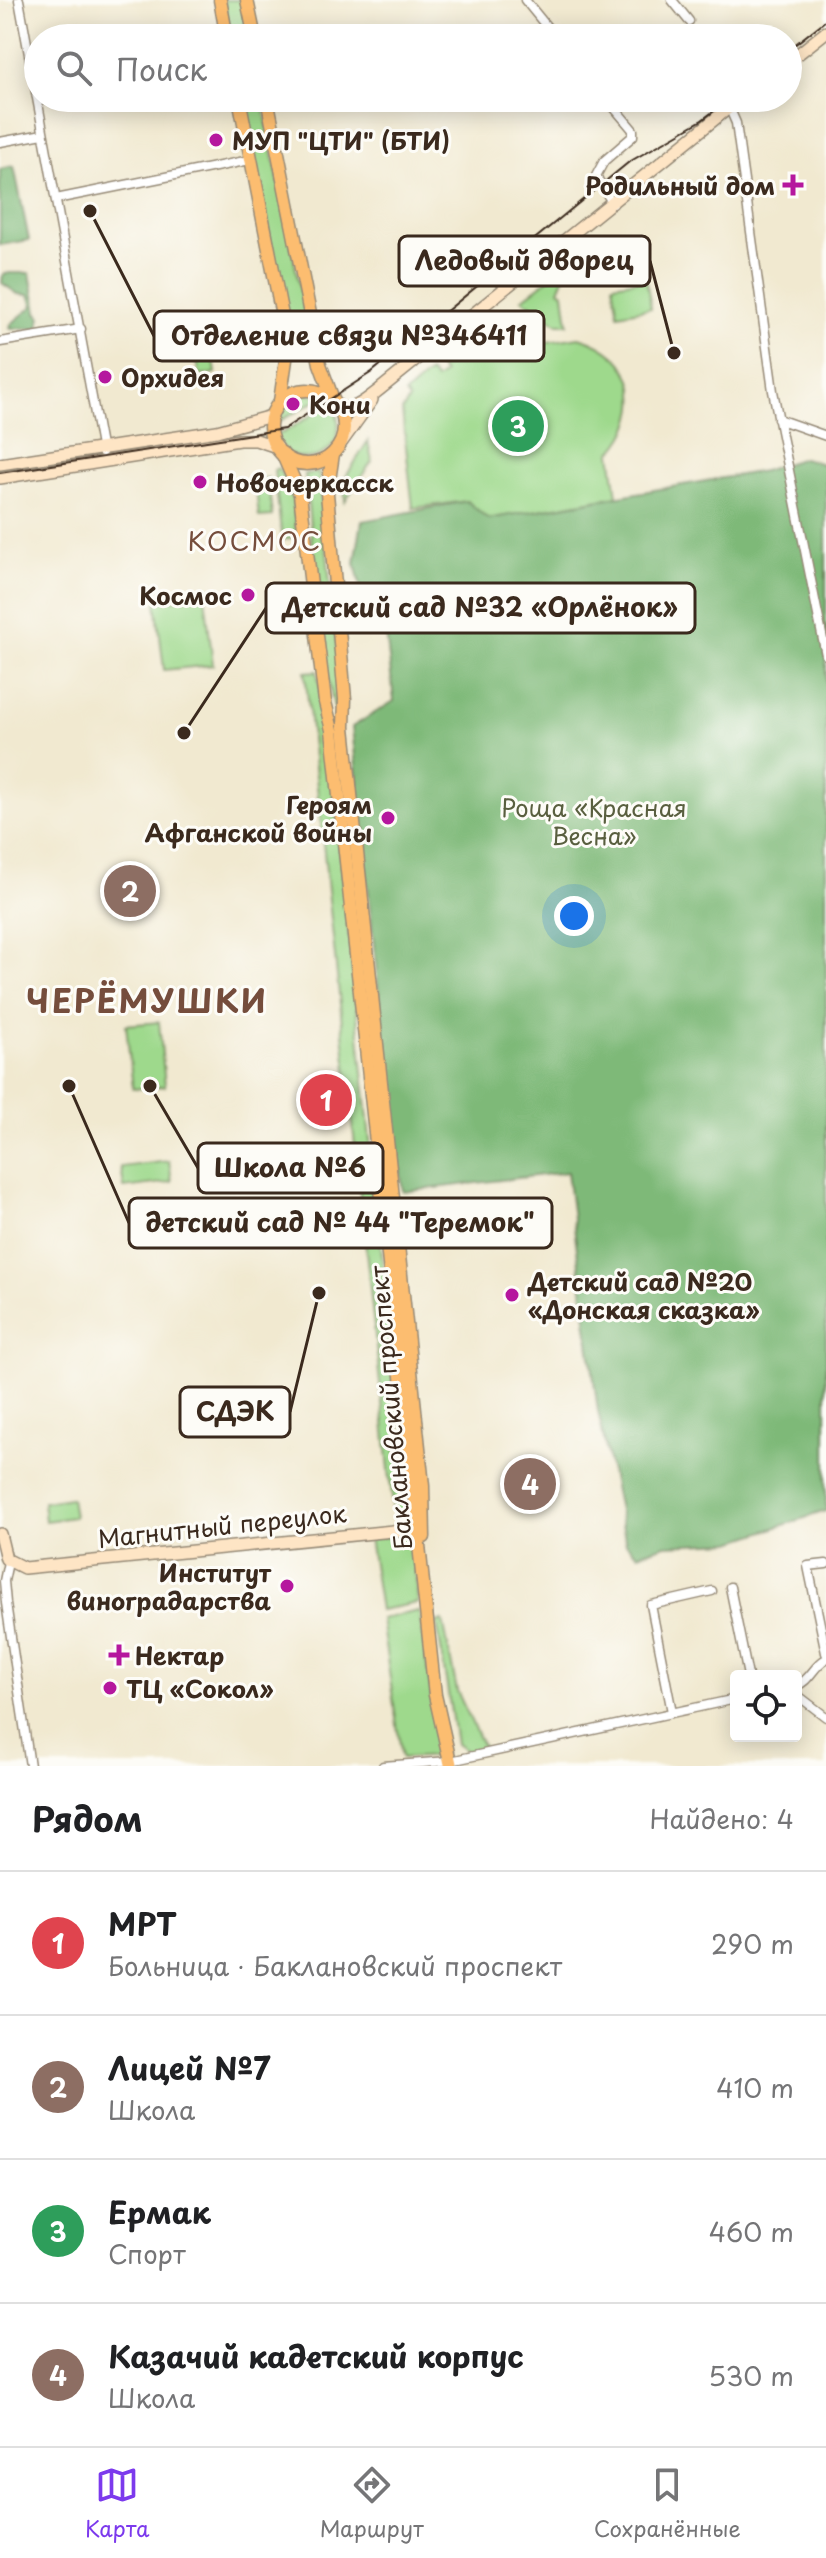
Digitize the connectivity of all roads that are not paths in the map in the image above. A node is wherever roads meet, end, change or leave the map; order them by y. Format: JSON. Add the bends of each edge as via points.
{"nodes":[{"id":1,"x":19,"y":0,"type":"edge"},
{"id":2,"x":220,"y":0,"type":"edge"},
{"id":3,"x":247,"y":0,"type":"edge"},
{"id":4,"x":525,"y":0,"type":"edge"},
{"id":5,"x":672,"y":0,"type":"edge"},
{"id":6,"x":689,"y":21,"type":"dead end"},
{"id":7,"x":224,"y":24,"type":"edge"},
{"id":8,"x":252,"y":24,"type":"edge"},
{"id":9,"x":545,"y":24,"type":"edge"},
{"id":10,"x":24,"y":28,"type":"edge"},
{"id":11,"x":826,"y":32,"type":"edge"},
{"id":12,"x":802,"y":51,"type":"edge"},
{"id":13,"x":39,"y":112,"type":"edge"},
{"id":14,"x":241,"y":112,"type":"edge"},
{"id":15,"x":270,"y":112,"type":"edge"},
{"id":16,"x":618,"y":112,"type":"edge"},
{"id":17,"x":723,"y":112,"type":"edge"},
{"id":18,"x":731,"y":112,"type":"edge"},
{"id":19,"x":43,"y":134,"type":"junction"},
{"id":20,"x":0,"y":142,"type":"edge"},
{"id":21,"x":250,"y":160,"type":"junction"},
{"id":22,"x":56,"y":199,"type":"junction"},
{"id":23,"x":613,"y":204,"type":"junction"},
{"id":24,"x":81,"y":329,"type":"junction"},
{"id":25,"x":0,"y":342,"type":"edge"},
{"id":26,"x":379,"y":390,"type":"junction"},
{"id":27,"x":280,"y":401,"type":"junction"},
{"id":28,"x":336,"y":404,"type":"junction"},
{"id":29,"x":271,"y":416,"type":"junction"},
{"id":30,"x":778,"y":419,"type":"junction"},
{"id":31,"x":826,"y":436,"type":"edge"},
{"id":32,"x":279,"y":450,"type":"junction"},
{"id":33,"x":336,"y":450,"type":"junction"},
{"id":34,"x":103,"y":454,"type":"junction"},
{"id":35,"x":0,"y":464,"type":"edge"},
{"id":36,"x":0,"y":478,"type":"edge"},
{"id":37,"x":826,"y":655,"type":"edge"},
{"id":38,"x":345,"y":710,"type":"junction"},
{"id":39,"x":328,"y":713,"type":"junction"},
{"id":40,"x":420,"y":1528,"type":"junction"},
{"id":41,"x":0,"y":1534,"type":"edge"},
{"id":42,"x":8,"y":1562,"type":"junction"},
{"id":43,"x":826,"y":1564,"type":"edge"},
{"id":44,"x":730,"y":1587,"type":"dead end"},
{"id":45,"x":712,"y":1591,"type":"dead end"},
{"id":46,"x":826,"y":1656,"type":"edge"},
{"id":47,"x":747,"y":1670,"type":"edge"},
{"id":48,"x":802,"y":1684,"type":"edge"},
{"id":49,"x":802,"y":1699,"type":"edge"},
{"id":50,"x":730,"y":1700,"type":"edge"},
{"id":51,"x":672,"y":1712,"type":"junction"},
{"id":52,"x":826,"y":1717,"type":"edge"},
{"id":53,"x":453,"y":1763,"type":"edge"},
{"id":54,"x":30,"y":1766,"type":"edge"},
{"id":55,"x":389,"y":1766,"type":"edge"}],
"edges":[{"from":1,"to":10,"type":"street"},
{"from":2,"to":7,"type":"main road"},
{"from":3,"to":8,"type":"main road"},
{"from":4,"to":9,"type":"street"},
{"from":5,"to":6,"type":"street"},
{"from":11,"to":12,"type":"main road"},
{"from":13,"to":19,"type":"street"},
{"from":14,"to":21,"type":"main road"},
{"from":15,"to":28,"type":"main road","via":[[320,364]]},
{"from":16,"to":23,"type":"street","via":[[633,136],[604,161],[596,176]]},
{"from":17,"to":23,"type":"main road"},
{"from":18,"to":30,"type":"street"},
{"from":19,"to":20,"type":"street"},
{"from":19,"to":22,"type":"street"},
{"from":21,"to":22,"type":"street"},
{"from":21,"to":27,"type":"main road","via":[[288,346]]},
{"from":22,"to":24,"type":"street"},
{"from":23,"to":26,"type":"main road"},
{"from":24,"to":25,"type":"street"},
{"from":24,"to":34,"type":"street"},
{"from":26,"to":28,"type":"main road","via":[[348,409]]},
{"from":26,"to":33,"type":"main road"},
{"from":27,"to":28,"type":"main road","via":[[306,390]]},
{"from":27,"to":29,"type":"main road"},
{"from":28,"to":33,"type":"main road","via":[[344,425]]},
{"from":29,"to":32,"type":"main road","via":[[270,431]]},
{"from":29,"to":34,"type":"main road"},
{"from":30,"to":31,"type":"street"},
{"from":30,"to":37,"type":"street","via":[[781,463]]},
{"from":32,"to":33,"type":"main road","via":[[301,463]]},
{"from":32,"to":34,"type":"main road","via":[[256,440],[239,440]]},
{"from":32,"to":39,"type":"main road","name":"Баклановский проспект","via":[[300,494]]},
{"from":33,"to":38,"type":"main road","name":"Баклановский проспект","via":[[327,493]]},
{"from":34,"to":35,"type":"main road"},
{"from":34,"to":36,"type":"main road"},
{"from":38,"to":39,"type":"street"},
{"from":38,"to":40,"type":"main road","name":"Баклановский проспект","via":[[423,1486]]},
{"from":39,"to":40,"type":"main road","name":"Баклановский проспект"},
{"from":40,"to":42,"type":"main road","name":"Магнитный переулок","via":[[24,1568]]},
{"from":40,"to":53,"type":"main road","name":"Баклановский проспект","via":[[435,1695]]},
{"from":41,"to":42,"type":"main road"},
{"from":42,"to":54,"type":"street","via":[[6,1603]]},
{"from":43,"to":46,"type":"street","via":[[808,1566]]},
{"from":44,"to":47,"type":"street"},
{"from":45,"to":51,"type":"street","via":[[651,1605]]},
{"from":46,"to":48,"type":"street"},
{"from":49,"to":52,"type":"street"},
{"from":50,"to":51,"type":"street"},
{"from":51,"to":53,"type":"street"},
{"from":53,"to":55,"type":"street"}]}
